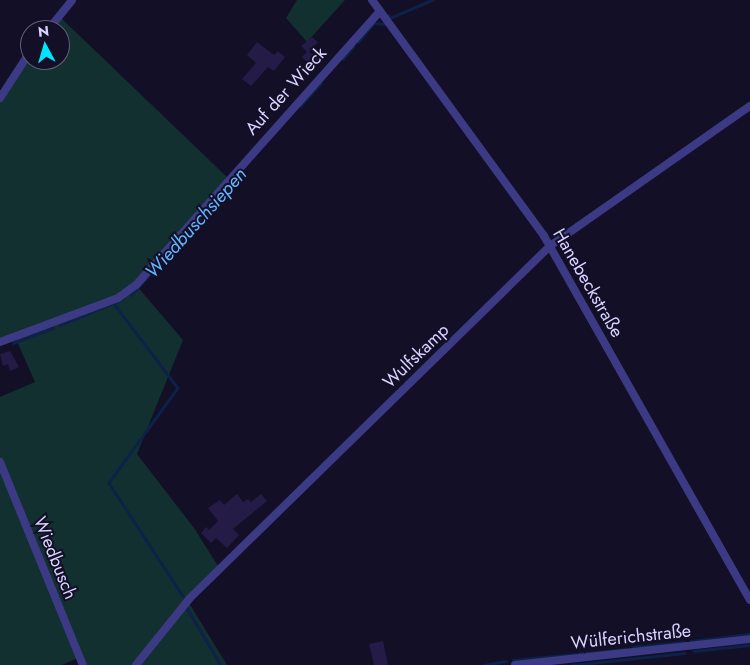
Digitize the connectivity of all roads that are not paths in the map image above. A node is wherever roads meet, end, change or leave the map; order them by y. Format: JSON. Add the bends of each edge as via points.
{"nodes":[{"id":1,"x":72,"y":0,"type":"edge"},
{"id":2,"x":372,"y":0,"type":"edge"},
{"id":3,"x":380,"y":11,"type":"junction"},
{"id":4,"x":56,"y":20,"type":"edge"},
{"id":5,"x":20,"y":67,"type":"edge"},
{"id":6,"x":0,"y":98,"type":"edge"},
{"id":7,"x":750,"y":106,"type":"edge"},
{"id":8,"x":550,"y":246,"type":"junction"},
{"id":9,"x":0,"y":342,"type":"edge"},
{"id":10,"x":0,"y":462,"type":"edge"},
{"id":11,"x":750,"y":600,"type":"edge"},
{"id":12,"x":750,"y":639,"type":"edge"},
{"id":13,"x":83,"y":665,"type":"edge"},
{"id":14,"x":136,"y":665,"type":"edge"},
{"id":15,"x":514,"y":665,"type":"edge"}],
"edges":[{"from":1,"to":4,"type":"street"},
{"from":2,"to":3,"type":"street","name":"Hanebeckstraße"},
{"from":3,"to":8,"type":"street","name":"Hanebeckstraße"},
{"from":3,"to":9,"type":"street","name":"Auf der Wieck","via":[[126,294]]},
{"from":5,"to":6,"type":"street"},
{"from":7,"to":8,"type":"street","name":"Wulfskamp"},
{"from":8,"to":11,"type":"street","name":"Hanebeckstraße"},
{"from":8,"to":14,"type":"street","name":"Wulfskamp","via":[[190,598]]},
{"from":10,"to":13,"type":"street","name":"Wiedbusch"},
{"from":12,"to":15,"type":"street","name":"Wülferichstraße"}]}
